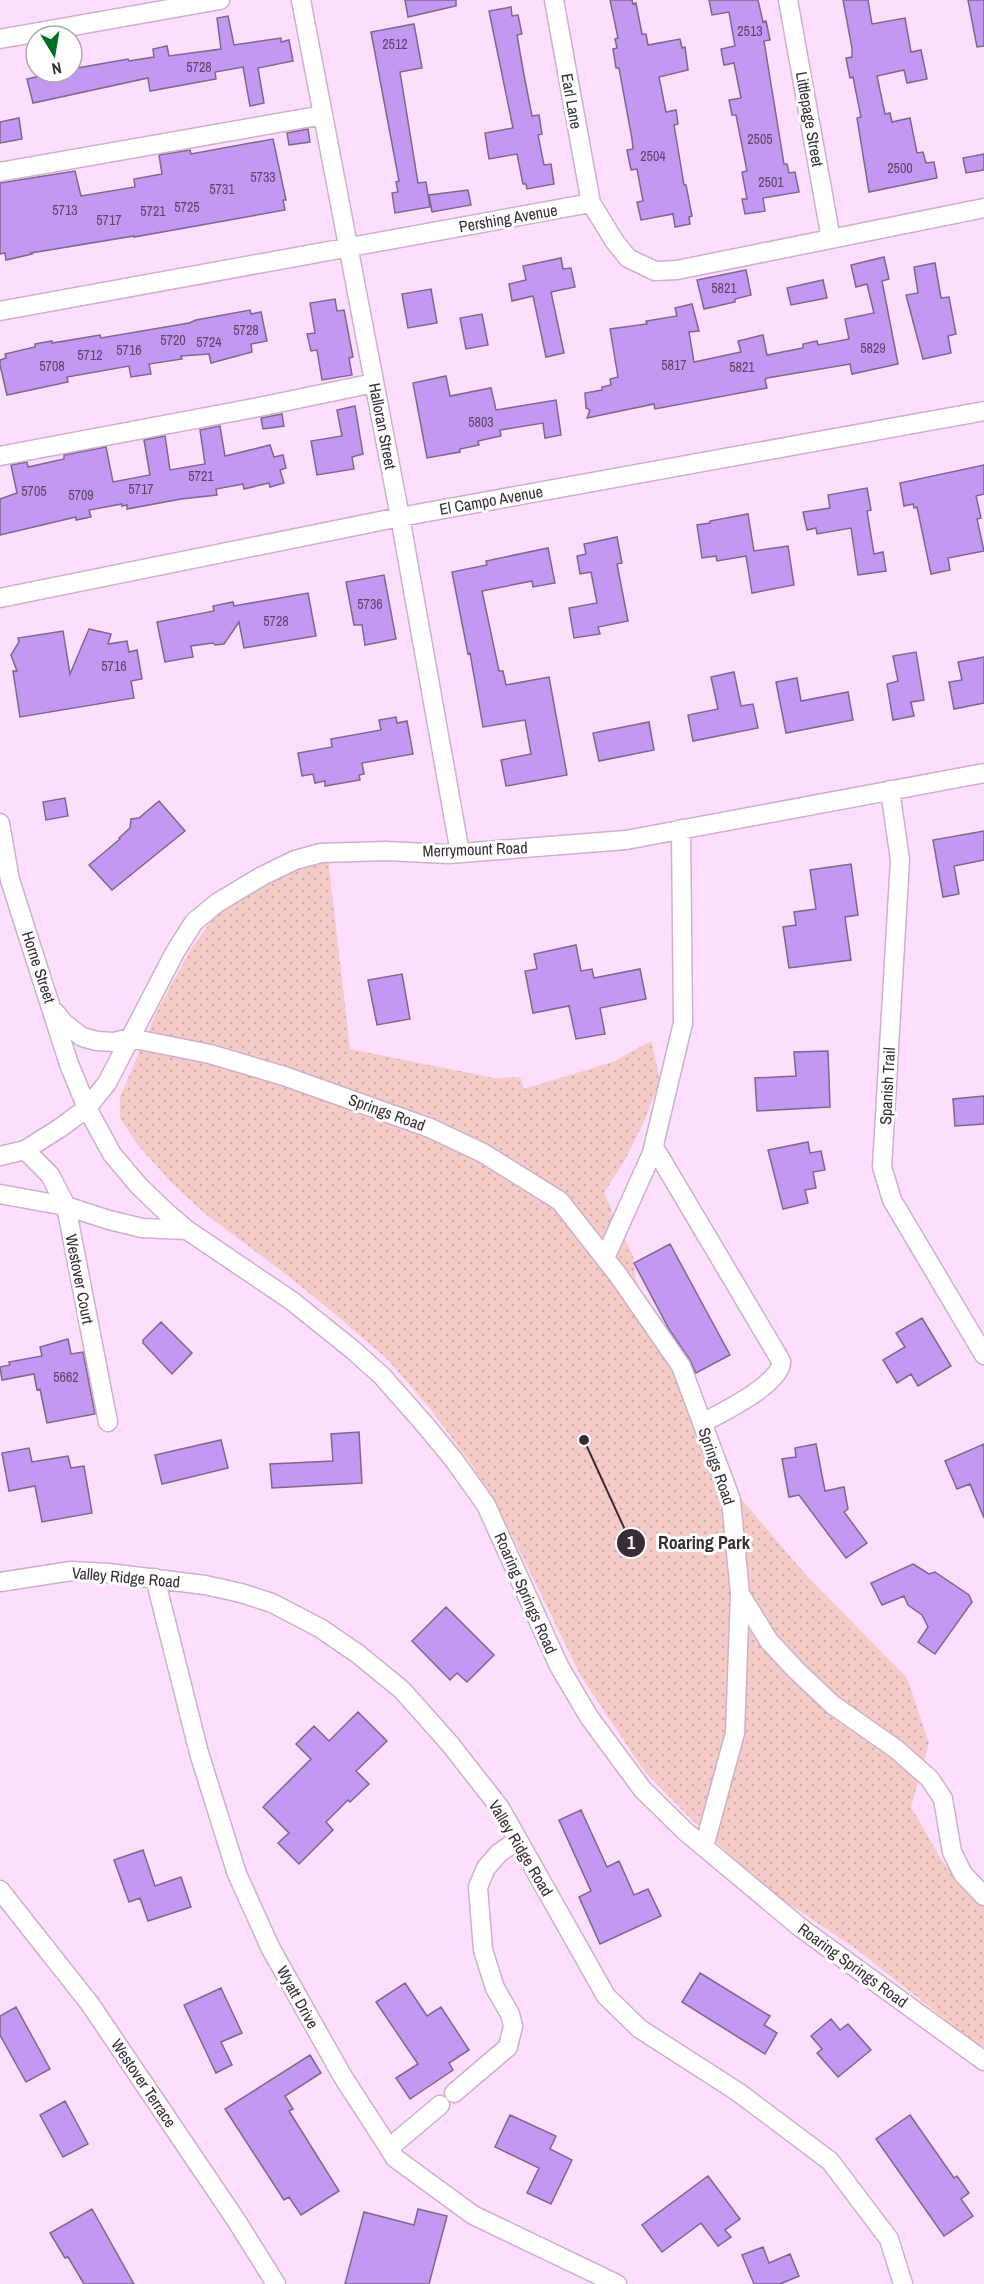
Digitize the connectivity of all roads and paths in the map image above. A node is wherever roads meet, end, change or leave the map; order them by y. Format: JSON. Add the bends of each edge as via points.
{"nodes":[{"id":1,"x":220,"y":0,"type":"edge"},
{"id":2,"x":301,"y":0,"type":"edge"},
{"id":3,"x":554,"y":0,"type":"edge"},
{"id":4,"x":788,"y":0,"type":"edge"},
{"id":5,"x":0,"y":39,"type":"edge"},
{"id":6,"x":323,"y":115,"type":"junction"},
{"id":7,"x":0,"y":172,"type":"edge"},
{"id":8,"x":591,"y":203,"type":"junction"},
{"id":9,"x":984,"y":208,"type":"edge"},
{"id":10,"x":831,"y":238,"type":"junction"},
{"id":11,"x":348,"y":247,"type":"junction"},
{"id":12,"x":0,"y":311,"type":"edge"},
{"id":13,"x":374,"y":383,"type":"junction"},
{"id":14,"x":984,"y":411,"type":"edge"},
{"id":15,"x":0,"y":456,"type":"edge"},
{"id":16,"x":400,"y":516,"type":"junction"},
{"id":17,"x":0,"y":598,"type":"edge"},
{"id":18,"x":984,"y":773,"type":"edge"},
{"id":19,"x":890,"y":790,"type":"junction"},
{"id":20,"x":0,"y":823,"type":"edge"},
{"id":21,"x":681,"y":829,"type":"junction"},
{"id":22,"x":460,"y":853,"type":"junction"},
{"id":23,"x":5,"y":881,"type":"edge"},
{"id":24,"x":52,"y":1009,"type":"junction"},
{"id":25,"x":130,"y":1038,"type":"junction"},
{"id":26,"x":87,"y":1108,"type":"junction"},
{"id":27,"x":654,"y":1147,"type":"junction"},
{"id":28,"x":26,"y":1150,"type":"junction"},
{"id":29,"x":0,"y":1156,"type":"edge"},
{"id":30,"x":0,"y":1194,"type":"edge"},
{"id":31,"x":66,"y":1206,"type":"junction"},
{"id":32,"x":188,"y":1230,"type":"junction"},
{"id":33,"x":604,"y":1258,"type":"junction"},
{"id":34,"x":984,"y":1355,"type":"edge"},
{"id":35,"x":108,"y":1422,"type":"dead end"},
{"id":36,"x":702,"y":1423,"type":"junction"},
{"id":37,"x":155,"y":1578,"type":"junction"},
{"id":38,"x":0,"y":1582,"type":"edge"},
{"id":39,"x":740,"y":1594,"type":"junction"},
{"id":40,"x":518,"y":1840,"type":"junction"},
{"id":41,"x":704,"y":1847,"type":"junction"},
{"id":42,"x":0,"y":1890,"type":"edge"},
{"id":43,"x":984,"y":1896,"type":"edge"},
{"id":44,"x":984,"y":2061,"type":"edge"},
{"id":45,"x":454,"y":2093,"type":"dead end"},
{"id":46,"x":440,"y":2105,"type":"dead end"},
{"id":47,"x":389,"y":2148,"type":"junction"},
{"id":48,"x":276,"y":2284,"type":"edge"},
{"id":49,"x":617,"y":2284,"type":"edge"},
{"id":50,"x":903,"y":2284,"type":"edge"}],
"edges":[{"from":1,"to":5,"type":"street"},
{"from":2,"to":6,"type":"street","name":"Halloran Street"},
{"from":3,"to":8,"type":"street","name":"Earl Lane"},
{"from":4,"to":10,"type":"street","name":"Littlepage Street"},
{"from":6,"to":7,"type":"street"},
{"from":6,"to":11,"type":"street","name":"Halloran Street"},
{"from":8,"to":10,"type":"street","via":[[628,258],[655,271],[677,270]]},
{"from":8,"to":11,"type":"street","name":"Pershing Avenue"},
{"from":9,"to":10,"type":"street"},
{"from":11,"to":12,"type":"street","name":"Pershing Avenue"},
{"from":11,"to":13,"type":"street","name":"Halloran Street"},
{"from":13,"to":15,"type":"street"},
{"from":13,"to":16,"type":"street","name":"Halloran Street"},
{"from":14,"to":16,"type":"street","name":"El Campo Avenue"},
{"from":16,"to":17,"type":"street","name":"El Campo Avenue"},
{"from":16,"to":22,"type":"street","name":"Halloran Street"},
{"from":18,"to":19,"type":"street","name":"Merrymount Road"},
{"from":19,"to":21,"type":"street","name":"Merrymount Road"},
{"from":19,"to":34,"type":"street","name":"Spanish Trail","via":[[900,860],[882,1167],[892,1200]]},
{"from":20,"to":23,"type":"street","name":"Horne Street"},
{"from":21,"to":22,"type":"street","name":"Merrymount Road","via":[[627,840]]},
{"from":21,"to":27,"type":"street","via":[[683,1023]]},
{"from":22,"to":25,"type":"street","name":"Merrymount Road","via":[[321,853],[262,876],[194,922]]},
{"from":23,"to":24,"type":"street","name":"Horne Street"},
{"from":24,"to":25,"type":"street","name":"Springs Road","via":[[82,1037],[114,1042]]},
{"from":24,"to":26,"type":"street","name":"Horne Street"},
{"from":25,"to":26,"type":"street","name":"Merrymount Road","via":[[107,1083]]},
{"from":25,"to":33,"type":"street","name":"Springs Road","via":[[210,1054],[284,1076],[430,1128],[483,1153],[560,1201]]},
{"from":26,"to":28,"type":"street","name":"Merrymount Road"},
{"from":26,"to":32,"type":"street","name":"Roaring Springs Road","via":[[112,1154],[139,1186]]},
{"from":27,"to":33,"type":"street"},
{"from":27,"to":36,"type":"street","via":[[782,1365],[777,1374],[743,1401]]},
{"from":28,"to":29,"type":"street","name":"Merrymount Road"},
{"from":28,"to":31,"type":"street","name":"Westover Court","via":[[50,1176]]},
{"from":30,"to":31,"type":"street"},
{"from":31,"to":32,"type":"street","via":[[142,1228]]},
{"from":31,"to":35,"type":"street","name":"Westover Court"},
{"from":32,"to":41,"type":"street","name":"Roaring Springs Road","via":[[292,1300],[336,1336],[382,1377],[426,1426],[486,1505],[559,1666],[590,1716],[643,1790]]},
{"from":33,"to":36,"type":"street","name":"Springs Road","via":[[681,1366]]},
{"from":36,"to":39,"type":"street","name":"Springs Road","via":[[731,1500]]},
{"from":37,"to":38,"type":"street","name":"Valley Ridge Road","via":[[71,1571]]},
{"from":37,"to":40,"type":"street","name":"Valley Ridge Road","via":[[214,1587],[272,1604],[358,1654],[402,1690],[450,1744],[500,1808]]},
{"from":37,"to":47,"type":"street","name":"Wyatt Drive","via":[[199,1753],[237,1874],[271,1949],[343,2077]]},
{"from":39,"to":41,"type":"street","name":"Springs Road","via":[[735,1733]]},
{"from":39,"to":43,"type":"street","name":"Springs Road","via":[[768,1641],[796,1670],[833,1705],[896,1749],[930,1779],[943,1798],[952,1852],[963,1874]]},
{"from":40,"to":45,"type":"street","via":[[492,1860],[478,1887],[483,1950],[513,2026],[508,2047]]},
{"from":40,"to":50,"type":"street","name":"Valley Ridge Road","via":[[606,1996],[640,2029],[738,2092],[830,2161],[889,2239]]},
{"from":41,"to":44,"type":"street","name":"Roaring Springs Road","via":[[801,1928]]},
{"from":42,"to":48,"type":"street","name":"Westover Terrace","via":[[90,2004]]},
{"from":46,"to":47,"type":"street"},
{"from":47,"to":49,"type":"street","name":"Wyatt Drive","via":[[395,2158],[473,2215]]}]}
